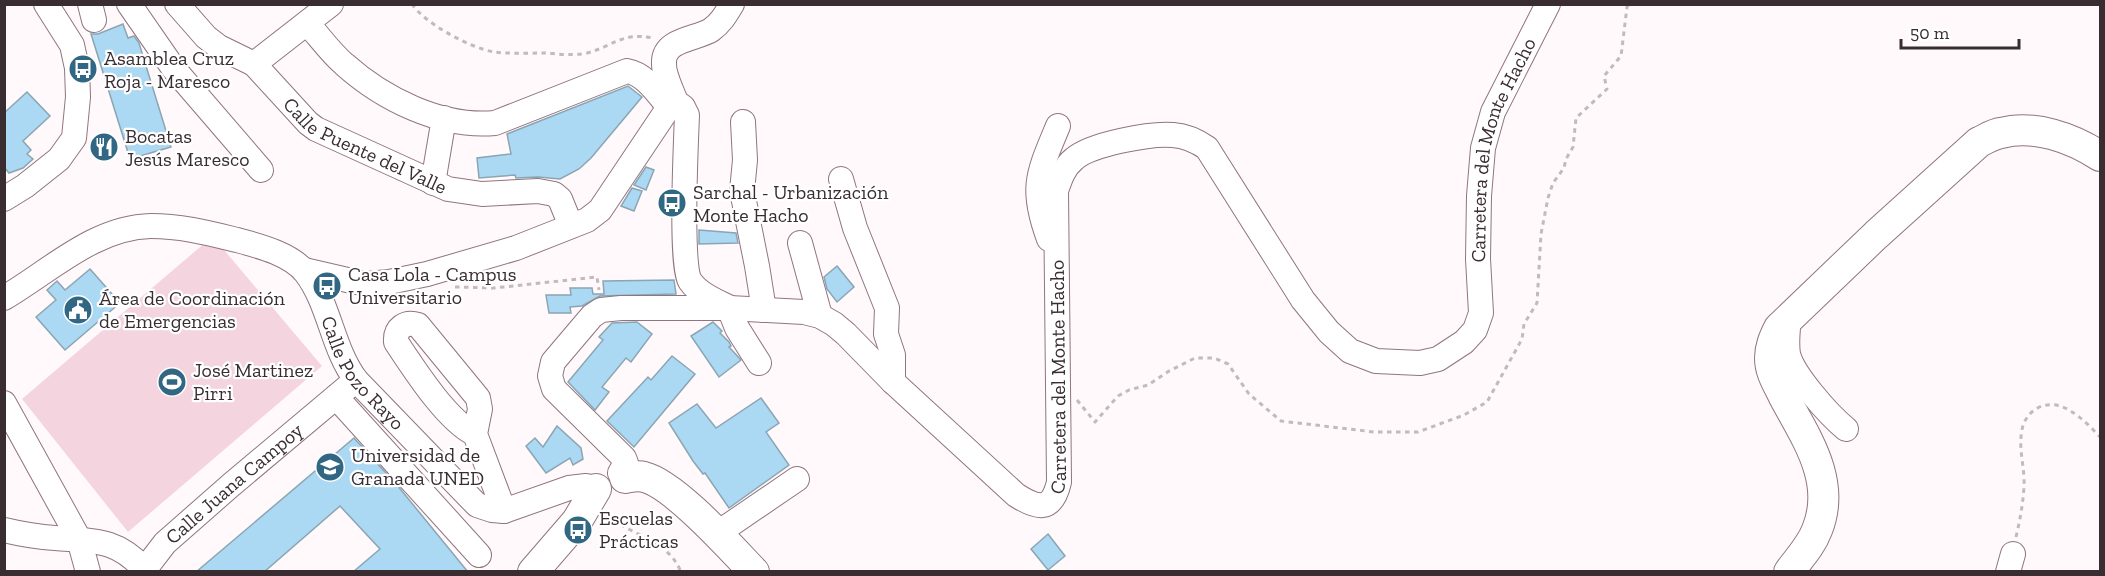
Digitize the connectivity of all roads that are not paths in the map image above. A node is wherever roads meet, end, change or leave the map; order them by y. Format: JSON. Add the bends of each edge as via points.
{"nodes":[{"id":1,"x":46,"y":4,"type":"edge"},
{"id":2,"x":63,"y":4,"type":"edge"},
{"id":3,"x":129,"y":4,"type":"edge"},
{"id":4,"x":177,"y":4,"type":"edge"},
{"id":5,"x":331,"y":4,"type":"edge"},
{"id":6,"x":732,"y":4,"type":"edge"},
{"id":7,"x":1548,"y":4,"type":"edge"},
{"id":8,"x":307,"y":23,"type":"junction"},
{"id":9,"x":72,"y":45,"type":"junction"},
{"id":10,"x":254,"y":64,"type":"junction"},
{"id":11,"x":672,"y":105,"type":"junction"},
{"id":12,"x":444,"y":118,"type":"junction"},
{"id":13,"x":743,"y":122,"type":"dead end"},
{"id":14,"x":1058,"y":126,"type":"dead end"},
{"id":15,"x":2100,"y":156,"type":"edge"},
{"id":16,"x":261,"y":170,"type":"dead end"},
{"id":17,"x":841,"y":179,"type":"dead end"},
{"id":18,"x":434,"y":183,"type":"junction"},
{"id":19,"x":6,"y":194,"type":"edge"},
{"id":20,"x":571,"y":226,"type":"junction"},
{"id":21,"x":800,"y":243,"type":"dead end"},
{"id":22,"x":1056,"y":258,"type":"junction"},
{"id":23,"x":304,"y":270,"type":"junction"},
{"id":24,"x":689,"y":281,"type":"junction"},
{"id":25,"x":4,"y":297,"type":"edge"},
{"id":26,"x":680,"y":308,"type":"junction"},
{"id":27,"x":729,"y":308,"type":"junction"},
{"id":28,"x":764,"y":310,"type":"junction"},
{"id":29,"x":820,"y":316,"type":"junction"},
{"id":30,"x":1789,"y":316,"type":"junction"},
{"id":31,"x":759,"y":363,"type":"dead end"},
{"id":32,"x":356,"y":380,"type":"junction"},
{"id":33,"x":893,"y":382,"type":"junction"},
{"id":34,"x":336,"y":397,"type":"junction"},
{"id":35,"x":4,"y":403,"type":"edge"},
{"id":36,"x":1846,"y":429,"type":"dead end"},
{"id":37,"x":475,"y":434,"type":"dead end"},
{"id":38,"x":797,"y":479,"type":"dead end"},
{"id":39,"x":606,"y":494,"type":"junction"},
{"id":40,"x":504,"y":511,"type":"junction"},
{"id":41,"x":4,"y":530,"type":"edge"},
{"id":42,"x":718,"y":533,"type":"junction"},
{"id":43,"x":79,"y":539,"type":"junction"},
{"id":44,"x":479,"y":555,"type":"dead end"},
{"id":45,"x":142,"y":570,"type":"edge"},
{"id":46,"x":88,"y":572,"type":"edge"},
{"id":47,"x":533,"y":572,"type":"edge"},
{"id":48,"x":754,"y":572,"type":"edge"},
{"id":49,"x":1789,"y":572,"type":"edge"}],
"edges":[{"from":1,"to":9,"type":"street"},
{"from":2,"to":9,"type":"street"},
{"from":3,"to":16,"type":"street","via":[[174,69]]},
{"from":4,"to":10,"type":"street","name":"Calle Puente del Valle","via":[[206,37]]},
{"from":5,"to":8,"type":"street"},
{"from":6,"to":11,"type":"street","via":[[725,17],[708,32],[668,49],[663,63]]},
{"from":7,"to":22,"type":"street","name":"Carretera del Monte Hacho","via":[[1493,112],[1483,148],[1478,259],[1481,313],[1475,330],[1464,342],[1438,359],[1400,364],[1376,361],[1350,351],[1303,300],[1207,148],[1185,137],[1159,135],[1108,144],[1074,159],[1062,173],[1056,191]]},
{"from":8,"to":10,"type":"street"},
{"from":8,"to":12,"type":"street","via":[[343,63],[372,86],[395,100]]},
{"from":9,"to":19,"type":"street","via":[[78,97],[74,138],[59,159],[25,186]]},
{"from":10,"to":18,"type":"street","name":"Calle Puente del Valle","via":[[316,129]]},
{"from":11,"to":12,"type":"street","via":[[644,79],[627,71],[495,123]]},
{"from":11,"to":20,"type":"street","via":[[600,210]]},
{"from":11,"to":24,"type":"street","via":[[683,107],[687,115],[684,247]]},
{"from":12,"to":18,"type":"street"},
{"from":13,"to":28,"type":"street","via":[[742,191]]},
{"from":14,"to":22,"type":"street","via":[[1037,185],[1040,216]]},
{"from":15,"to":30,"type":"main road","via":[[2060,137],[2021,129],[1979,142]]},
{"from":17,"to":33,"type":"street","via":[[855,228],[887,308],[886,334],[893,355]]},
{"from":18,"to":20,"type":"street","name":"Calle Puente del Valle","via":[[482,194],[546,191],[560,199]]},
{"from":20,"to":23,"type":"street","via":[[516,248],[389,282],[367,284]]},
{"from":21,"to":29,"type":"street"},
{"from":22,"to":33,"type":"street","name":"Carretera del Monte Hacho","via":[[1059,482],[1049,503],[1031,505],[1016,495]]},
{"from":23,"to":25,"type":"street","name":"Calle Pozo Rayo","via":[[254,244],[196,230],[149,226],[94,242]]},
{"from":23,"to":32,"type":"street","name":"Calle Pozo Rayo"},
{"from":24,"to":26,"type":"street","via":[[689,302]]},
{"from":24,"to":27,"type":"street","name":"Carretera del Monte Hacho","via":[[701,293]]},
{"from":26,"to":27,"type":"street"},
{"from":26,"to":39,"type":"street","via":[[601,310],[553,362],[550,376],[554,389],[624,458],[625,467]]},
{"from":27,"to":28,"type":"street","name":"Carretera del Monte Hacho"},
{"from":27,"to":31,"type":"street"},
{"from":28,"to":29,"type":"street","name":"Carretera del Monte Hacho"},
{"from":29,"to":33,"type":"street","name":"Carretera del Monte Hacho","via":[[846,334]]},
{"from":30,"to":36,"type":"street","via":[[1787,346],[1792,365]]},
{"from":30,"to":49,"type":"main road","via":[[1772,342],[1772,373],[1812,449],[1824,489],[1817,530]]},
{"from":32,"to":34,"type":"street","name":"Calle Juana Campoy"},
{"from":32,"to":40,"type":"street","name":"Calle Pozo Rayo","via":[[477,505]]},
{"from":34,"to":44,"type":"street"},
{"from":34,"to":45,"type":"street","name":"Calle Juana Campoy","via":[[231,485]]},
{"from":35,"to":43,"type":"street"},
{"from":37,"to":40,"type":"street"},
{"from":38,"to":42,"type":"street"},
{"from":39,"to":40,"type":"street","via":[[586,486],[569,488]]},
{"from":39,"to":42,"type":"main road","via":[[655,496],[684,503]]},
{"from":39,"to":47,"type":"main road"},
{"from":41,"to":43,"type":"street"},
{"from":42,"to":48,"type":"main road"},
{"from":43,"to":45,"type":"street"},
{"from":43,"to":46,"type":"street"}]}
